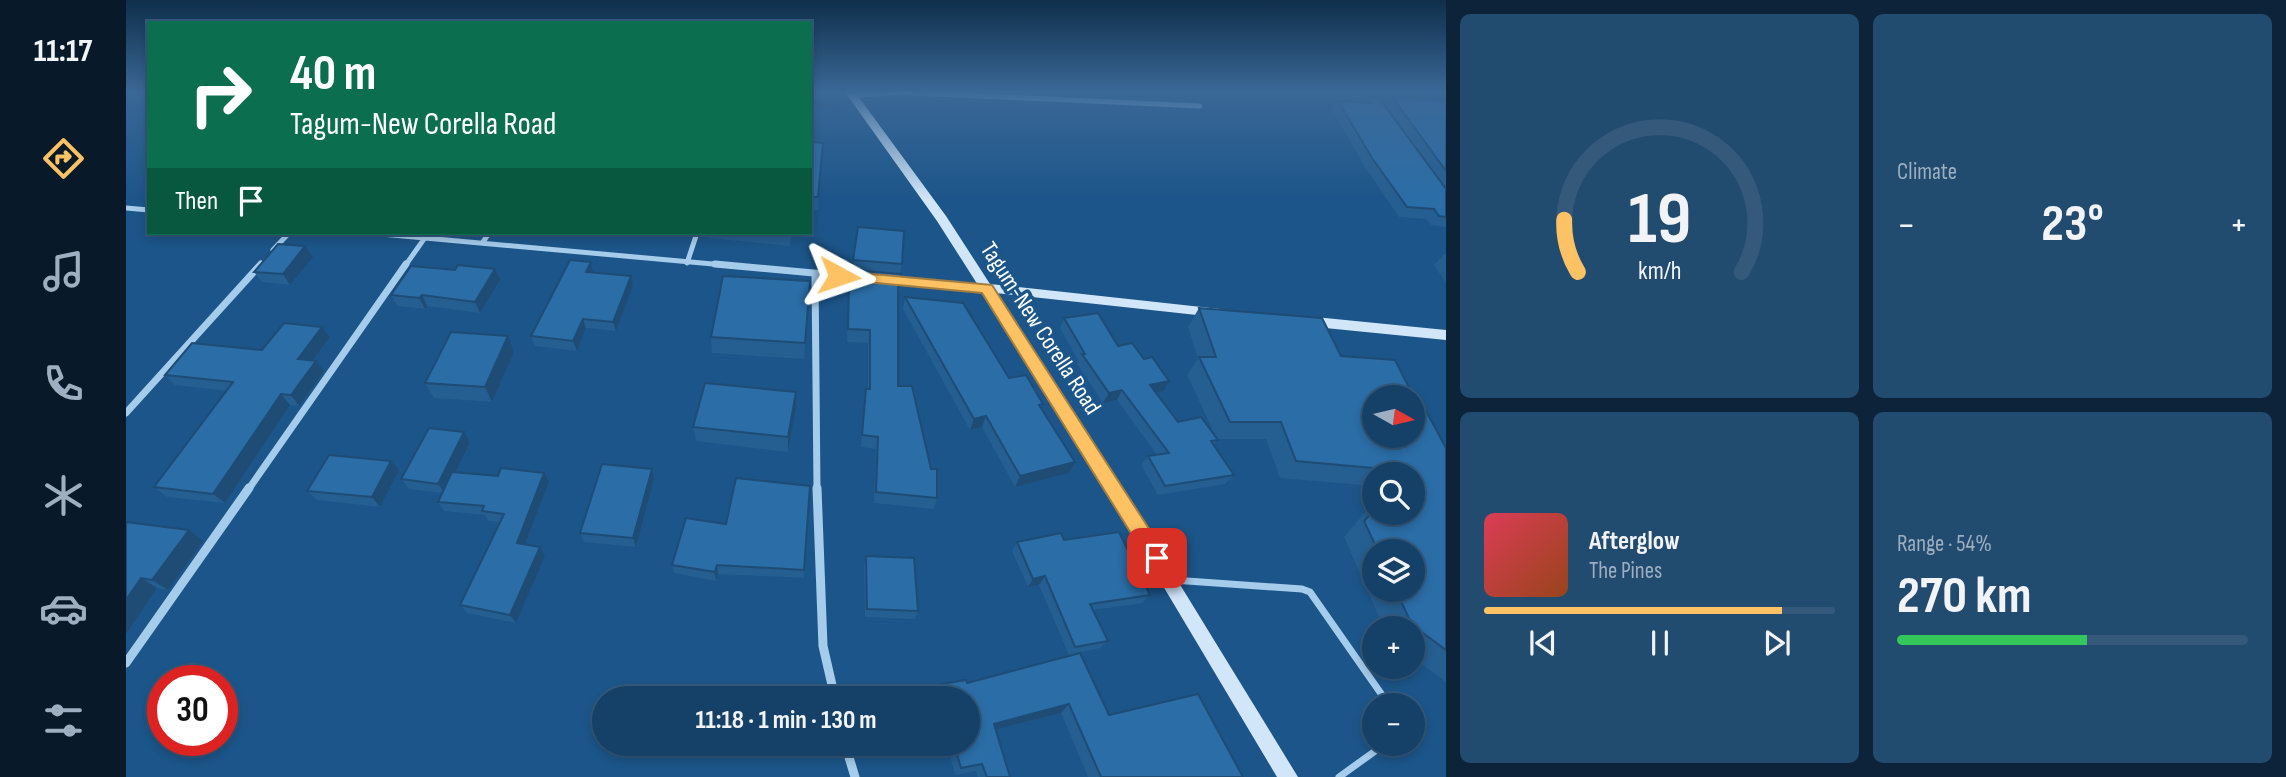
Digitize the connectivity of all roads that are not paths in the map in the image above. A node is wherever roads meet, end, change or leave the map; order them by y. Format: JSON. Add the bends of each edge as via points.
{"nodes":[{"id":1,"x":877,"y":128,"type":"edge"},
{"id":2,"x":126,"y":208,"type":"edge"},
{"id":3,"x":147,"y":210,"type":"edge"},
{"id":4,"x":287,"y":235,"type":"edge"},
{"id":5,"x":388,"y":235,"type":"edge"},
{"id":6,"x":488,"y":235,"type":"edge"},
{"id":7,"x":696,"y":235,"type":"edge"},
{"id":8,"x":424,"y":239,"type":"junction"},
{"id":9,"x":483,"y":242,"type":"junction"},
{"id":10,"x":687,"y":264,"type":"junction"},
{"id":11,"x":815,"y":274,"type":"junction"},
{"id":12,"x":868,"y":278,"type":"edge"},
{"id":13,"x":881,"y":279,"type":"edge"},
{"id":14,"x":987,"y":288,"type":"junction"},
{"id":15,"x":1223,"y":312,"type":"edge"},
{"id":16,"x":1293,"y":320,"type":"edge"},
{"id":17,"x":1446,"y":335,"type":"edge"},
{"id":18,"x":126,"y":413,"type":"edge"},
{"id":19,"x":1170,"y":579,"type":"junction"},
{"id":20,"x":126,"y":663,"type":"edge"},
{"id":21,"x":832,"y":686,"type":"edge"},
{"id":22,"x":1381,"y":693,"type":"edge"},
{"id":23,"x":849,"y":756,"type":"edge"},
{"id":24,"x":1368,"y":756,"type":"edge"},
{"id":25,"x":855,"y":777,"type":"edge"},
{"id":26,"x":1289,"y":777,"type":"edge"},
{"id":27,"x":1339,"y":777,"type":"edge"}],
"edges":[{"from":1,"to":14,"type":"main road","name":"Tagum-New Corella Road"},
{"from":2,"to":3,"type":"street"},
{"from":4,"to":18,"type":"street"},
{"from":5,"to":8,"type":"street"},
{"from":6,"to":9,"type":"street"},
{"from":7,"to":10,"type":"street"},
{"from":8,"to":9,"type":"street"},
{"from":8,"to":20,"type":"street"},
{"from":9,"to":10,"type":"street"},
{"from":10,"to":11,"type":"street"},
{"from":11,"to":12,"type":"street"},
{"from":11,"to":21,"type":"street","via":[[818,554],[823,646]]},
{"from":13,"to":14,"type":"street"},
{"from":14,"to":15,"type":"main road"},
{"from":14,"to":19,"type":"main road","name":"Tagum-New Corella Road"},
{"from":16,"to":17,"type":"main road"},
{"from":19,"to":22,"type":"lane","via":[[1310,592]]},
{"from":19,"to":26,"type":"main road","name":"Tagum-New Corella Road"},
{"from":23,"to":25,"type":"street"},
{"from":24,"to":27,"type":"lane"}]}
